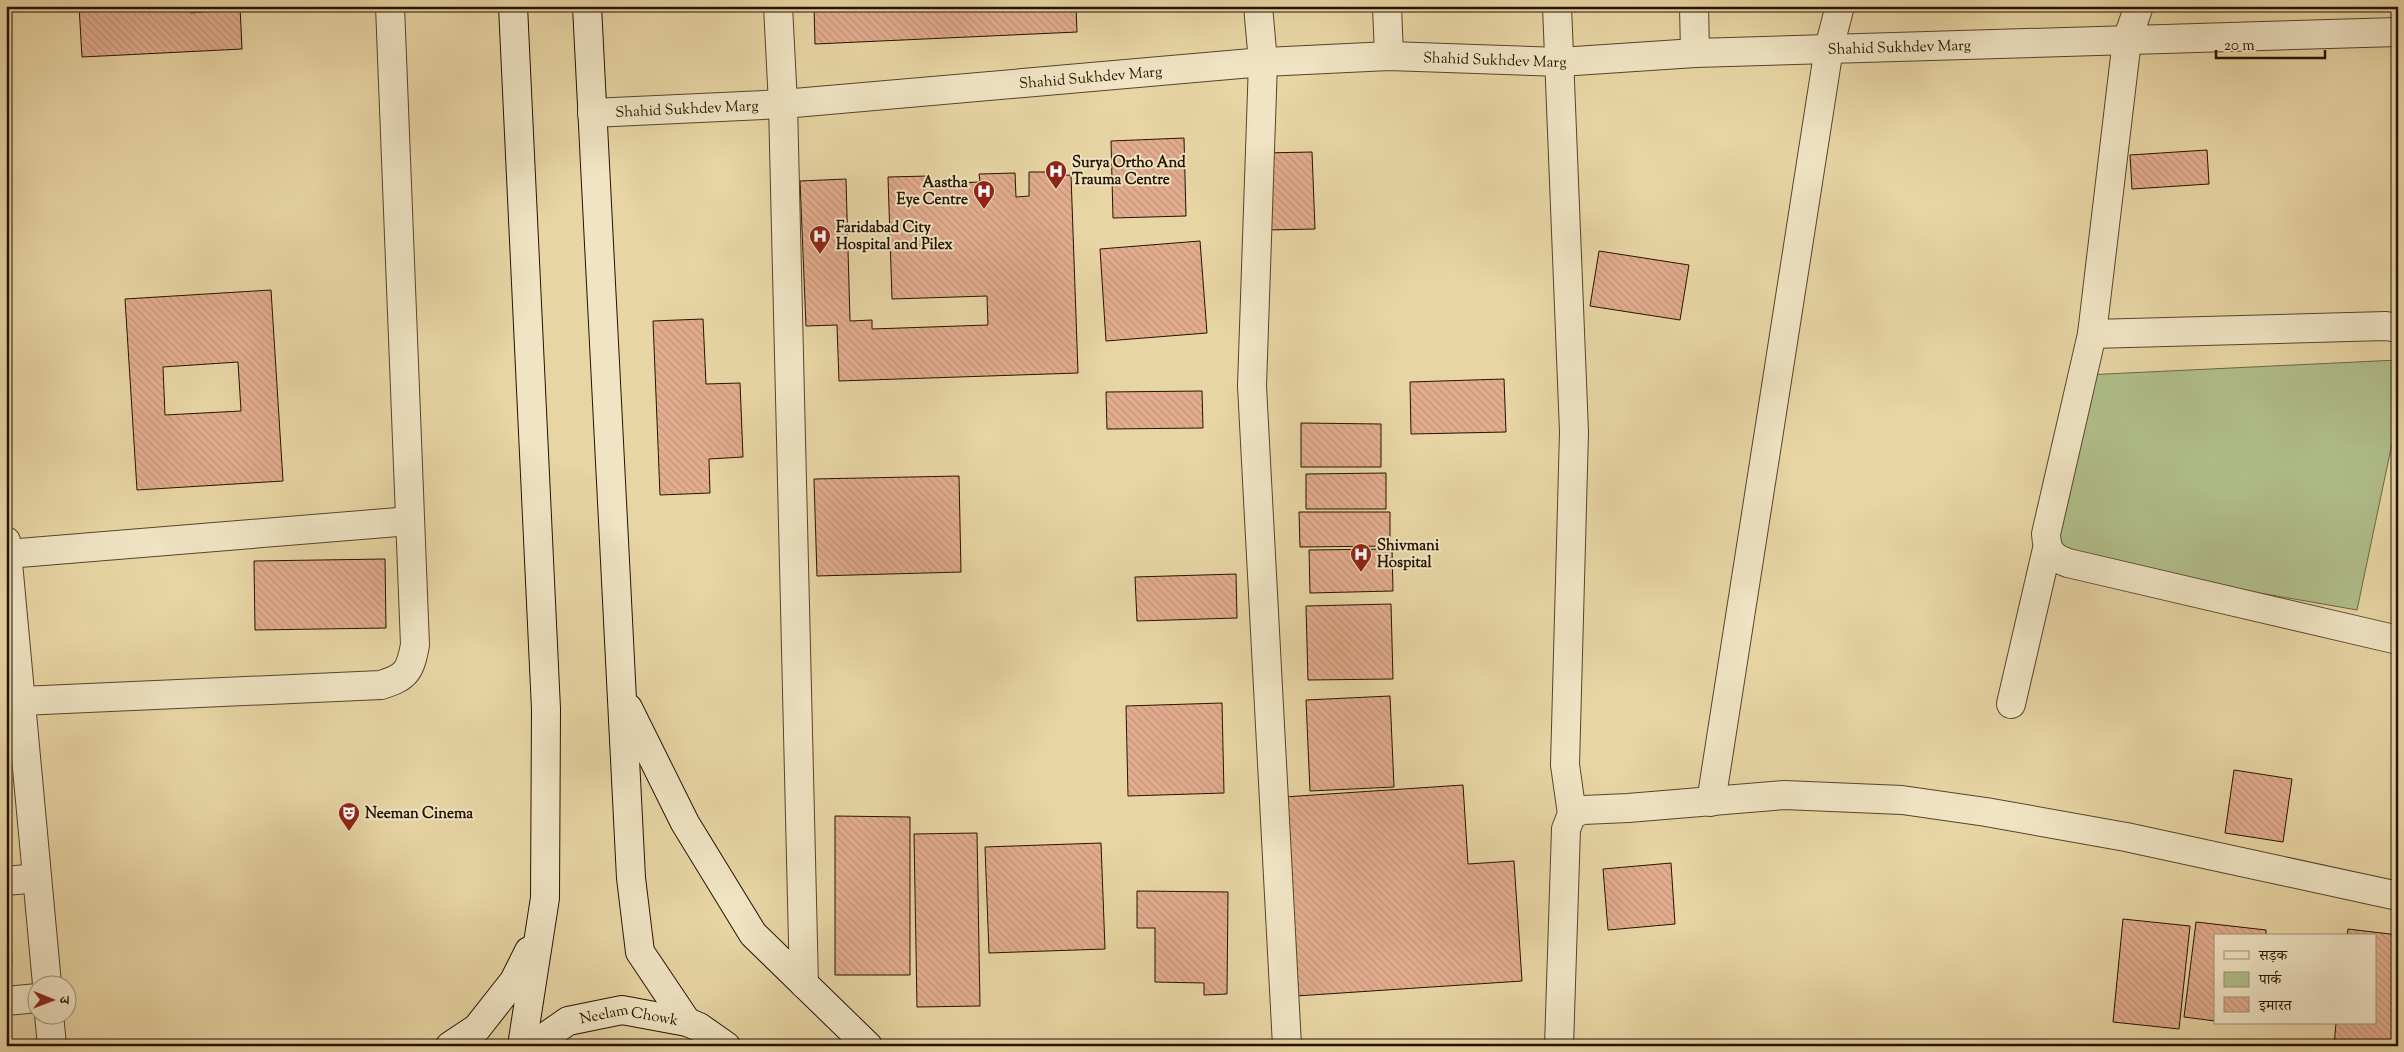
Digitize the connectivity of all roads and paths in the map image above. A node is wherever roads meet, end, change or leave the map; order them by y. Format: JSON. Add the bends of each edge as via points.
{"nodes":[{"id":1,"x":390,"y":6,"type":"edge"},
{"id":2,"x":514,"y":6,"type":"edge"},
{"id":3,"x":587,"y":6,"type":"edge"},
{"id":4,"x":778,"y":6,"type":"edge"},
{"id":5,"x":1258,"y":6,"type":"edge"},
{"id":6,"x":1387,"y":6,"type":"edge"},
{"id":7,"x":1557,"y":6,"type":"edge"},
{"id":8,"x":1694,"y":6,"type":"edge"},
{"id":9,"x":1840,"y":6,"type":"edge"},
{"id":10,"x":2139,"y":6,"type":"edge"},
{"id":11,"x":2398,"y":32,"type":"edge"},
{"id":12,"x":2127,"y":40,"type":"junction"},
{"id":13,"x":1829,"y":48,"type":"junction"},
{"id":14,"x":1695,"y":53,"type":"junction"},
{"id":15,"x":1389,"y":56,"type":"junction"},
{"id":16,"x":1263,"y":62,"type":"junction"},
{"id":17,"x":1560,"y":62,"type":"junction"},
{"id":18,"x":783,"y":104,"type":"junction"},
{"id":19,"x":592,"y":113,"type":"junction"},
{"id":20,"x":2398,"y":328,"type":"edge"},
{"id":21,"x":2092,"y":334,"type":"junction"},
{"id":22,"x":410,"y":521,"type":"junction"},
{"id":23,"x":7,"y":548,"type":"edge"},
{"id":24,"x":2047,"y":550,"type":"junction"},
{"id":25,"x":2398,"y":640,"type":"edge"},
{"id":26,"x":622,"y":698,"type":"junction"},
{"id":27,"x":21,"y":701,"type":"junction"},
{"id":28,"x":2011,"y":704,"type":"dead end"},
{"id":29,"x":1710,"y":802,"type":"junction"},
{"id":30,"x":1572,"y":814,"type":"junction"},
{"id":31,"x":37,"y":878,"type":"junction"},
{"id":32,"x":6,"y":880,"type":"edge"},
{"id":33,"x":2398,"y":896,"type":"edge"},
{"id":34,"x":541,"y":929,"type":"junction"},
{"id":35,"x":46,"y":974,"type":"edge"},
{"id":36,"x":804,"y":984,"type":"junction"},
{"id":37,"x":28,"y":999,"type":"edge"},
{"id":38,"x":6,"y":1001,"type":"edge"},
{"id":39,"x":687,"y":1022,"type":"junction"},
{"id":40,"x":51,"y":1024,"type":"edge"},
{"id":41,"x":52,"y":1046,"type":"edge"},
{"id":42,"x":450,"y":1046,"type":"edge"},
{"id":43,"x":522,"y":1046,"type":"edge"},
{"id":44,"x":532,"y":1046,"type":"edge"},
{"id":45,"x":726,"y":1046,"type":"edge"},
{"id":46,"x":868,"y":1046,"type":"edge"},
{"id":47,"x":1287,"y":1046,"type":"edge"},
{"id":48,"x":1559,"y":1046,"type":"edge"}],
"edges":[{"from":1,"to":22,"type":"street"},
{"from":2,"to":34,"type":"street","via":[[546,709],[545,898]]},
{"from":3,"to":19,"type":"street"},
{"from":4,"to":18,"type":"street"},
{"from":5,"to":16,"type":"street"},
{"from":6,"to":15,"type":"street"},
{"from":7,"to":17,"type":"street"},
{"from":8,"to":14,"type":"street"},
{"from":9,"to":13,"type":"street"},
{"from":10,"to":12,"type":"street"},
{"from":11,"to":12,"type":"street","name":"Shahid Sukhdev Marg"},
{"from":12,"to":13,"type":"street","name":"Shahid Sukhdev Marg"},
{"from":12,"to":21,"type":"street"},
{"from":13,"to":14,"type":"street","name":"Shahid Sukhdev Marg"},
{"from":13,"to":29,"type":"street"},
{"from":14,"to":17,"type":"street","name":"Shahid Sukhdev Marg"},
{"from":15,"to":16,"type":"street","name":"Shahid Sukhdev Marg"},
{"from":15,"to":17,"type":"street","name":"Shahid Sukhdev Marg"},
{"from":16,"to":18,"type":"street","name":"Shahid Sukhdev Marg"},
{"from":16,"to":47,"type":"street","via":[[1252,386]]},
{"from":17,"to":30,"type":"street","via":[[1574,432],[1565,764]]},
{"from":18,"to":19,"type":"street","name":"Shahid Sukhdev Marg"},
{"from":18,"to":36,"type":"street"},
{"from":19,"to":26,"type":"street"},
{"from":20,"to":21,"type":"street"},
{"from":21,"to":24,"type":"street","via":[[2046,534]]},
{"from":22,"to":23,"type":"street"},
{"from":22,"to":27,"type":"street","via":[[415,645],[411,667],[400,680],[381,685]]},
{"from":23,"to":27,"type":"street"},
{"from":24,"to":25,"type":"street","via":[[2055,559],[2068,563]]},
{"from":24,"to":28,"type":"street"},
{"from":26,"to":36,"type":"street","via":[[685,823],[753,934]]},
{"from":26,"to":39,"type":"street","via":[[631,878],[640,952]]},
{"from":27,"to":31,"type":"street"},
{"from":29,"to":30,"type":"street","via":[[1582,810]]},
{"from":29,"to":33,"type":"street","via":[[1784,794],[1902,800],[2126,837]]},
{"from":30,"to":48,"type":"street","via":[[1566,829]]},
{"from":31,"to":32,"type":"street"},
{"from":31,"to":35,"type":"street"},
{"from":34,"to":42,"type":"street","via":[[514,981],[484,1020]]},
{"from":34,"to":43,"type":"street"},
{"from":36,"to":46,"type":"street"},
{"from":37,"to":38,"type":"street"},
{"from":39,"to":44,"type":"street","name":"Neelam Chowk","via":[[622,1010],[568,1021]]},
{"from":39,"to":45,"type":"street","name":"Neelam Chowk"},
{"from":40,"to":41,"type":"street"}]}
